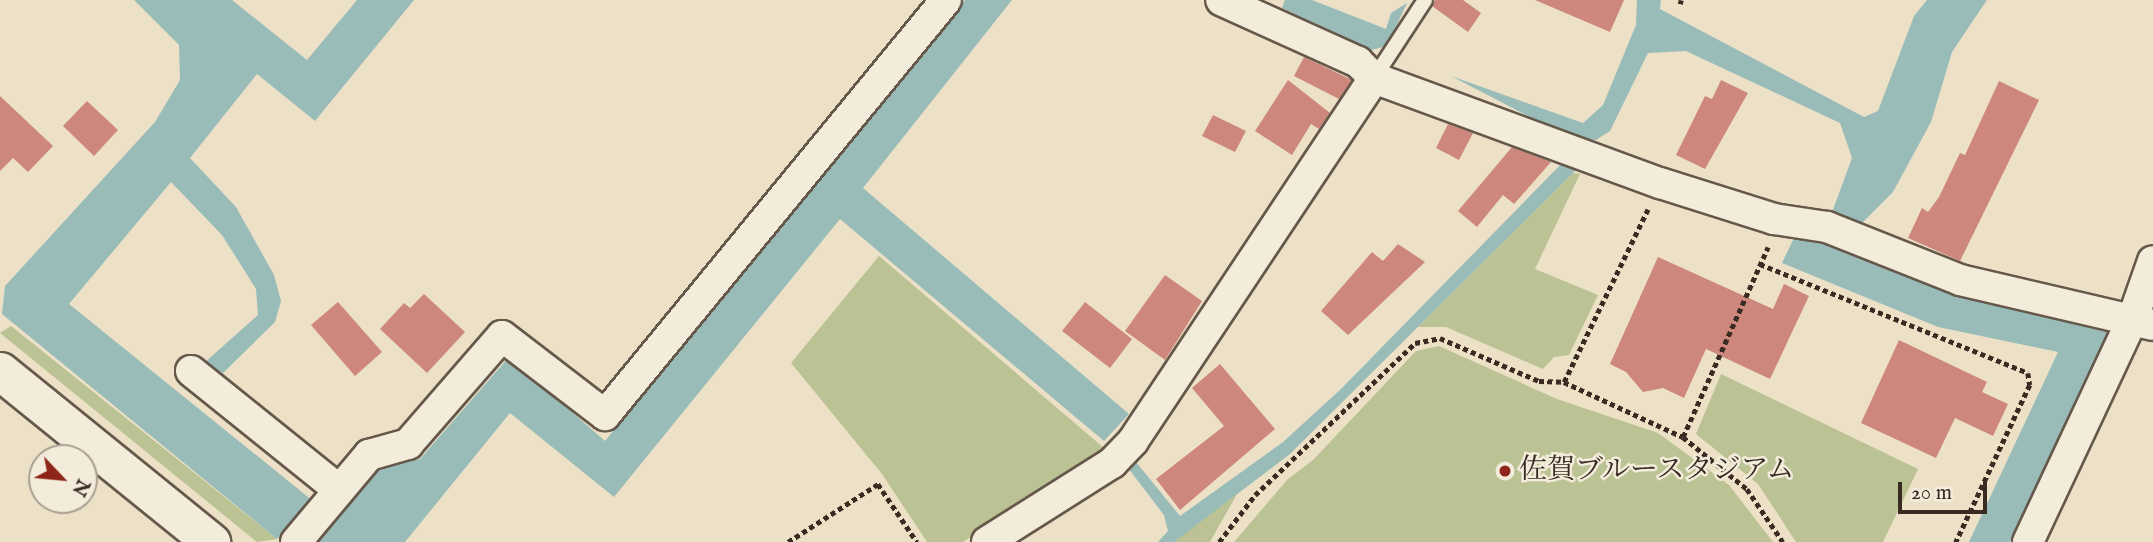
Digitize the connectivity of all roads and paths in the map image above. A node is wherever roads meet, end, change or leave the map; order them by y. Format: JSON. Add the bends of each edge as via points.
{"nodes":[{"id":1,"x":946,"y":0,"type":"edge"},
{"id":2,"x":1221,"y":0,"type":"edge"},
{"id":3,"x":1425,"y":0,"type":"edge"},
{"id":4,"x":1252,"y":7,"type":"edge"},
{"id":5,"x":1374,"y":78,"type":"junction"},
{"id":6,"x":1660,"y":183,"type":"junction"},
{"id":7,"x":1774,"y":219,"type":"junction"},
{"id":8,"x":2153,"y":261,"type":"edge"},
{"id":9,"x":1760,"y":264,"type":"junction"},
{"id":10,"x":2143,"y":321,"type":"edge"},
{"id":11,"x":0,"y":371,"type":"edge"},
{"id":12,"x":191,"y":371,"type":"dead end"},
{"id":13,"x":1564,"y":382,"type":"junction"},
{"id":14,"x":1683,"y":437,"type":"junction"},
{"id":15,"x":339,"y":490,"type":"junction"},
{"id":16,"x":211,"y":542,"type":"edge"},
{"id":17,"x":296,"y":542,"type":"edge"},
{"id":18,"x":788,"y":542,"type":"edge"},
{"id":19,"x":917,"y":542,"type":"edge"},
{"id":20,"x":987,"y":542,"type":"edge"},
{"id":21,"x":1219,"y":542,"type":"edge"},
{"id":22,"x":1783,"y":542,"type":"edge"},
{"id":23,"x":1956,"y":542,"type":"edge"},
{"id":24,"x":2028,"y":542,"type":"edge"}],
"edges":[{"from":1,"to":15,"type":"street","via":[[605,415],[502,336],[408,444],[369,455]]},
{"from":2,"to":4,"type":"street"},
{"from":3,"to":5,"type":"lane"},
{"from":4,"to":5,"type":"street","via":[[1358,62]]},
{"from":5,"to":6,"type":"street"},
{"from":5,"to":20,"type":"street","via":[[1133,441],[1112,463]]},
{"from":6,"to":7,"type":"street"},
{"from":6,"to":13,"type":"path"},
{"from":7,"to":9,"type":"path"},
{"from":7,"to":10,"type":"street","via":[[1827,227],[1960,280]]},
{"from":8,"to":10,"type":"street"},
{"from":9,"to":14,"type":"path"},
{"from":9,"to":23,"type":"path","via":[[2028,373],[2030,385]]},
{"from":10,"to":24,"type":"street"},
{"from":11,"to":16,"type":"street"},
{"from":12,"to":15,"type":"street"},
{"from":13,"to":14,"type":"path"},
{"from":13,"to":21,"type":"path","via":[[1539,381],[1440,338],[1415,343],[1255,495]]},
{"from":14,"to":22,"type":"path","via":[[1747,489]]},
{"from":15,"to":17,"type":"street"},
{"from":18,"to":19,"type":"path","via":[[877,484]]}]}
